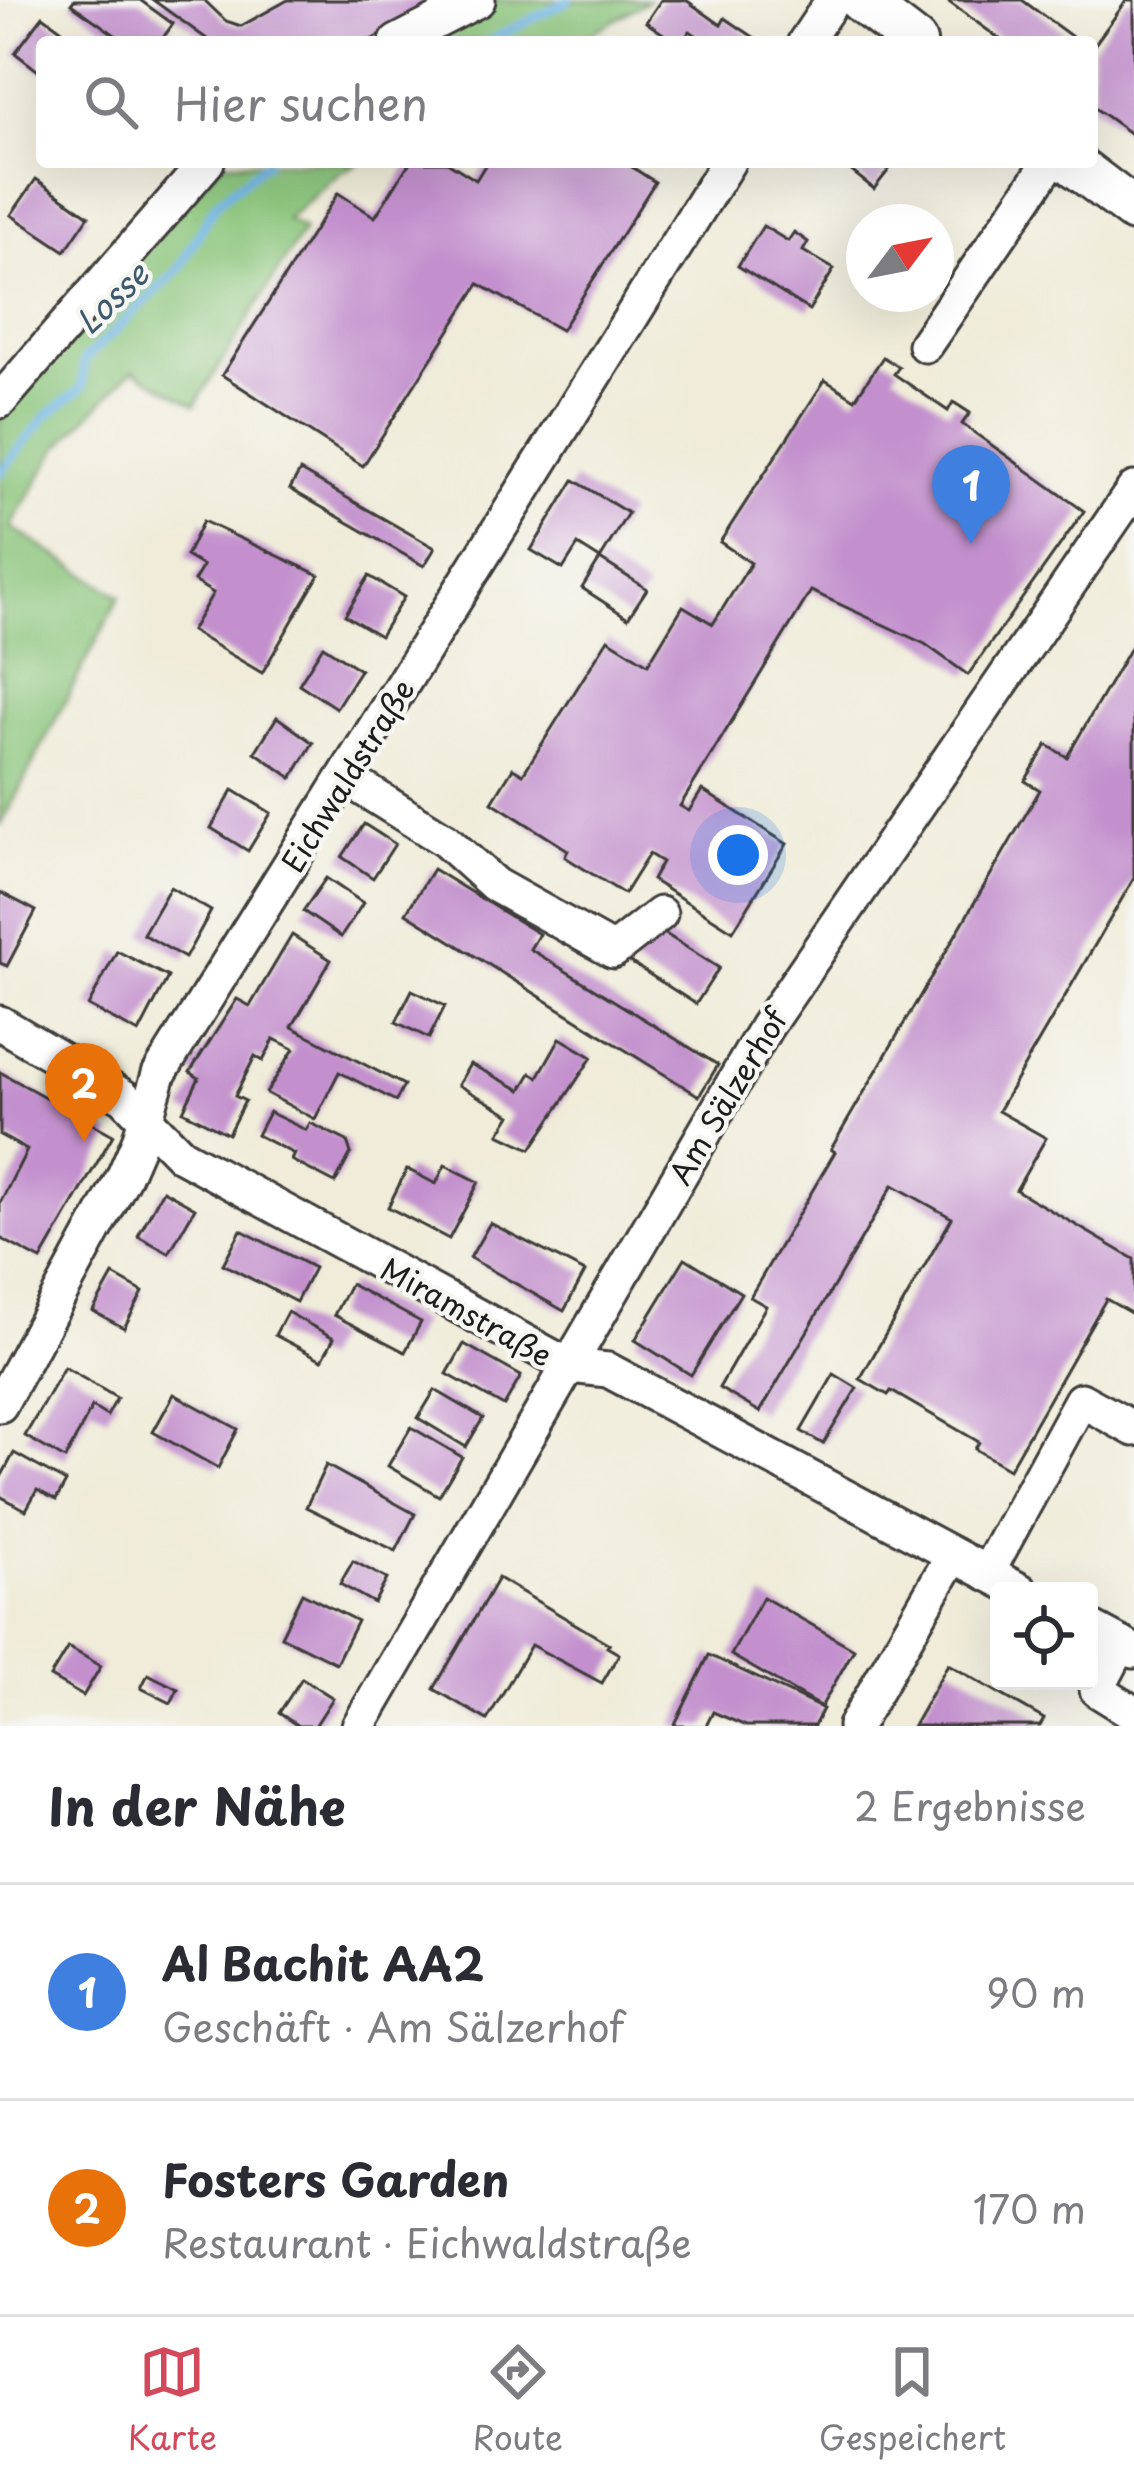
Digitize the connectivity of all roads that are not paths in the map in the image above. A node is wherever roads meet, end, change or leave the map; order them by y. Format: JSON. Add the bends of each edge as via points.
{"nodes":[{"id":1,"x":478,"y":0,"type":"edge"},
{"id":2,"x":833,"y":0,"type":"edge"},
{"id":3,"x":860,"y":0,"type":"edge"},
{"id":4,"x":409,"y":36,"type":"edge"},
{"id":5,"x":809,"y":36,"type":"edge"},
{"id":6,"x":907,"y":36,"type":"edge"},
{"id":7,"x":201,"y":168,"type":"edge"},
{"id":8,"x":724,"y":168,"type":"edge"},
{"id":9,"x":1046,"y":168,"type":"edge"},
{"id":10,"x":1079,"y":168,"type":"edge"},
{"id":11,"x":1134,"y":210,"type":"edge"},
{"id":12,"x":926,"y":345,"type":"dead end"},
{"id":13,"x":7,"y":379,"type":"edge"},
{"id":14,"x":1134,"y":490,"type":"edge"},
{"id":15,"x":346,"y":778,"type":"junction"},
{"id":16,"x":660,"y":914,"type":"dead end"},
{"id":17,"x":0,"y":1023,"type":"edge"},
{"id":18,"x":146,"y":1115,"type":"junction"},
{"id":19,"x":568,"y":1366,"type":"junction"},
{"id":20,"x":0,"y":1405,"type":"edge"},
{"id":21,"x":1134,"y":1429,"type":"edge"},
{"id":22,"x":953,"y":1555,"type":"junction"},
{"id":23,"x":987,"y":1574,"type":"junction"},
{"id":24,"x":1003,"y":1582,"type":"edge"},
{"id":25,"x":1098,"y":1632,"type":"edge"},
{"id":26,"x":1128,"y":1648,"type":"edge"},
{"id":27,"x":1098,"y":1677,"type":"edge"},
{"id":28,"x":1098,"y":1690,"type":"edge"},
{"id":29,"x":1134,"y":1713,"type":"edge"},
{"id":30,"x":359,"y":1726,"type":"edge"},
{"id":31,"x":854,"y":1726,"type":"edge"}],
"edges":[{"from":1,"to":4,"type":"street"},
{"from":2,"to":5,"type":"street"},
{"from":3,"to":6,"type":"main road"},
{"from":7,"to":13,"type":"street"},
{"from":8,"to":15,"type":"street","name":"Eichwaldstraße"},
{"from":9,"to":12,"type":"street"},
{"from":10,"to":11,"type":"main road"},
{"from":14,"to":19,"type":"street","name":"Am Sälzerhof","via":[[880,877],[766,1027]]},
{"from":15,"to":16,"type":"street","via":[[445,840],[495,886],[613,951]]},
{"from":15,"to":18,"type":"street","name":"Eichwaldstraße","via":[[159,1074]]},
{"from":17,"to":18,"type":"street","name":"Miramstraße"},
{"from":18,"to":19,"type":"street","name":"Miramstraße","via":[[181,1155]]},
{"from":18,"to":20,"type":"street","name":"Eichwaldstraße","via":[[123,1178]]},
{"from":19,"to":22,"type":"street","name":"Miramstraße","via":[[608,1370]]},
{"from":19,"to":30,"type":"street","name":"Am Sälzerhof"},
{"from":21,"to":23,"type":"street","via":[[1081,1400]]},
{"from":22,"to":23,"type":"street","name":"Miramstraße"},
{"from":22,"to":31,"type":"street"},
{"from":23,"to":24,"type":"street","name":"Miramstraße"},
{"from":25,"to":26,"type":"street"},
{"from":26,"to":27,"type":"street"},
{"from":28,"to":29,"type":"street"}]}
